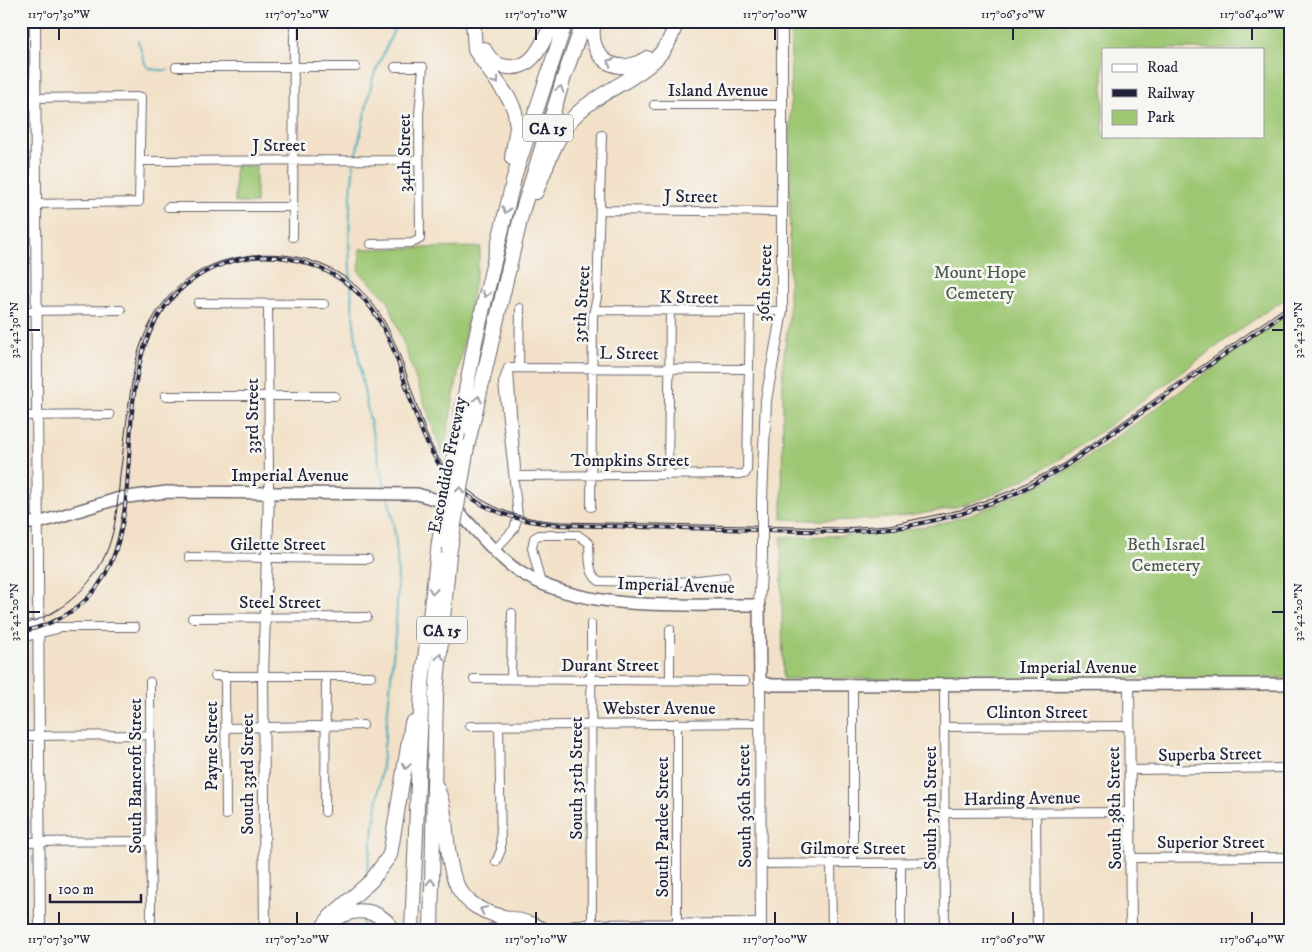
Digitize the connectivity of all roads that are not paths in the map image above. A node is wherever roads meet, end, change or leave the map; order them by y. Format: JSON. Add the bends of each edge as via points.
{"nodes":[{"id":1,"x":35,"y":21,"type":"edge"},
{"id":2,"x":294,"y":21,"type":"edge"},
{"id":3,"x":473,"y":21,"type":"edge"},
{"id":4,"x":482,"y":21,"type":"edge"},
{"id":5,"x":553,"y":21,"type":"edge"},
{"id":6,"x":566,"y":21,"type":"edge"},
{"id":7,"x":666,"y":21,"type":"edge"},
{"id":8,"x":676,"y":21,"type":"edge"},
{"id":9,"x":782,"y":21,"type":"edge"},
{"id":10,"x":590,"y":22,"type":"edge"},
{"id":11,"x":176,"y":67,"type":"dead end"},
{"id":12,"x":294,"y":67,"type":"junction"},
{"id":13,"x":356,"y":67,"type":"dead end"},
{"id":14,"x":395,"y":67,"type":"dead end"},
{"id":15,"x":21,"y":98,"type":"edge"},
{"id":16,"x":35,"y":98,"type":"junction"},
{"id":17,"x":654,"y":105,"type":"dead end"},
{"id":18,"x":781,"y":105,"type":"junction"},
{"id":19,"x":602,"y":135,"type":"dead end"},
{"id":20,"x":293,"y":160,"type":"junction"},
{"id":21,"x":418,"y":160,"type":"junction"},
{"id":22,"x":140,"y":161,"type":"junction"},
{"id":23,"x":515,"y":174,"type":"junction"},
{"id":24,"x":36,"y":204,"type":"junction"},
{"id":25,"x":168,"y":207,"type":"dead end"},
{"id":26,"x":292,"y":207,"type":"junction"},
{"id":27,"x":601,"y":210,"type":"junction"},
{"id":28,"x":782,"y":212,"type":"junction"},
{"id":29,"x":516,"y":237,"type":"junction"},
{"id":30,"x":293,"y":238,"type":"dead end"},
{"id":31,"x":371,"y":244,"type":"dead end"},
{"id":32,"x":198,"y":303,"type":"dead end"},
{"id":33,"x":324,"y":304,"type":"dead end"},
{"id":34,"x":268,"y":305,"type":"junction"},
{"id":35,"x":520,"y":308,"type":"dead end"},
{"id":36,"x":121,"y":310,"type":"dead end"},
{"id":37,"x":595,"y":310,"type":"junction"},
{"id":38,"x":21,"y":311,"type":"edge"},
{"id":39,"x":36,"y":311,"type":"junction"},
{"id":40,"x":782,"y":311,"type":"junction"},
{"id":41,"x":670,"y":312,"type":"junction"},
{"id":42,"x":750,"y":313,"type":"junction"},
{"id":43,"x":519,"y":367,"type":"junction"},
{"id":44,"x":592,"y":367,"type":"junction"},
{"id":45,"x":671,"y":369,"type":"junction"},
{"id":46,"x":749,"y":369,"type":"junction"},
{"id":47,"x":166,"y":396,"type":"dead end"},
{"id":48,"x":268,"y":396,"type":"junction"},
{"id":49,"x":335,"y":396,"type":"dead end"},
{"id":50,"x":110,"y":415,"type":"dead end"},
{"id":51,"x":21,"y":416,"type":"edge"},
{"id":52,"x":37,"y":416,"type":"junction"},
{"id":53,"x":591,"y":474,"type":"junction"},
{"id":54,"x":745,"y":474,"type":"joint"},
{"id":55,"x":668,"y":475,"type":"junction"},
{"id":56,"x":514,"y":476,"type":"junction"},
{"id":57,"x":269,"y":493,"type":"junction"},
{"id":58,"x":591,"y":507,"type":"dead end"},
{"id":59,"x":21,"y":523,"type":"edge"},
{"id":60,"x":38,"y":523,"type":"junction"},
{"id":61,"x":495,"y":550,"type":"junction"},
{"id":62,"x":189,"y":558,"type":"dead end"},
{"id":63,"x":266,"y":559,"type":"junction"},
{"id":64,"x":368,"y":559,"type":"dead end"},
{"id":65,"x":725,"y":576,"type":"dead end"},
{"id":66,"x":541,"y":584,"type":"junction"},
{"id":67,"x":759,"y":604,"type":"junction"},
{"id":68,"x":512,"y":613,"type":"dead end"},
{"id":69,"x":368,"y":617,"type":"dead end"},
{"id":70,"x":192,"y":618,"type":"dead end"},
{"id":71,"x":264,"y":618,"type":"junction"},
{"id":72,"x":591,"y":624,"type":"dead end"},
{"id":73,"x":21,"y":626,"type":"edge"},
{"id":74,"x":135,"y":627,"type":"dead end"},
{"id":75,"x":57,"y":628,"type":"joint"},
{"id":76,"x":670,"y":629,"type":"dead end"},
{"id":77,"x":38,"y":630,"type":"junction"},
{"id":78,"x":21,"y":637,"type":"edge"},
{"id":79,"x":215,"y":676,"type":"dead end"},
{"id":80,"x":225,"y":676,"type":"junction"},
{"id":81,"x":263,"y":676,"type":"junction"},
{"id":82,"x":326,"y":676,"type":"junction"},
{"id":83,"x":371,"y":676,"type":"dead end"},
{"id":84,"x":474,"y":679,"type":"dead end"},
{"id":85,"x":511,"y":679,"type":"junction"},
{"id":86,"x":591,"y":680,"type":"junction"},
{"id":87,"x":670,"y":680,"type":"junction"},
{"id":88,"x":745,"y":680,"type":"dead end"},
{"id":89,"x":150,"y":682,"type":"dead end"},
{"id":90,"x":760,"y":682,"type":"junction"},
{"id":91,"x":422,"y":684,"type":"junction"},
{"id":92,"x":1129,"y":684,"type":"junction"},
{"id":93,"x":1291,"y":684,"type":"edge"},
{"id":94,"x":853,"y":686,"type":"junction"},
{"id":95,"x":944,"y":686,"type":"junction"},
{"id":96,"x":677,"y":723,"type":"junction"},
{"id":97,"x":758,"y":723,"type":"junction"},
{"id":98,"x":591,"y":724,"type":"junction"},
{"id":99,"x":363,"y":725,"type":"dead end"},
{"id":100,"x":470,"y":726,"type":"dead end"},
{"id":101,"x":499,"y":726,"type":"junction"},
{"id":102,"x":1129,"y":726,"type":"junction"},
{"id":103,"x":263,"y":727,"type":"junction"},
{"id":104,"x":326,"y":727,"type":"junction"},
{"id":105,"x":944,"y":727,"type":"junction"},
{"id":106,"x":226,"y":728,"type":"junction"},
{"id":107,"x":150,"y":735,"type":"junction"},
{"id":108,"x":21,"y":736,"type":"edge"},
{"id":109,"x":40,"y":736,"type":"junction"},
{"id":110,"x":1291,"y":768,"type":"edge"},
{"id":111,"x":1130,"y":770,"type":"junction"},
{"id":112,"x":434,"y":782,"type":"junction"},
{"id":113,"x":324,"y":812,"type":"dead end"},
{"id":114,"x":1129,"y":812,"type":"junction"},
{"id":115,"x":1036,"y":813,"type":"junction"},
{"id":116,"x":944,"y":814,"type":"junction"},
{"id":117,"x":226,"y":815,"type":"dead end"},
{"id":118,"x":150,"y":841,"type":"junction"},
{"id":119,"x":21,"y":842,"type":"edge"},
{"id":120,"x":39,"y":842,"type":"junction"},
{"id":121,"x":1291,"y":857,"type":"edge"},
{"id":122,"x":1131,"y":858,"type":"junction"},
{"id":123,"x":496,"y":862,"type":"dead end"},
{"id":124,"x":831,"y":862,"type":"junction"},
{"id":125,"x":853,"y":862,"type":"junction"},
{"id":126,"x":901,"y":862,"type":"junction"},
{"id":127,"x":945,"y":862,"type":"junction"},
{"id":128,"x":761,"y":864,"type":"junction"},
{"id":129,"x":350,"y":906,"type":"junction"},
{"id":130,"x":574,"y":924,"type":"dead end"},
{"id":131,"x":592,"y":927,"type":"edge"},
{"id":132,"x":677,"y":927,"type":"edge"},
{"id":133,"x":761,"y":927,"type":"edge"},
{"id":134,"x":40,"y":931,"type":"edge"},
{"id":135,"x":151,"y":931,"type":"edge"},
{"id":136,"x":265,"y":931,"type":"edge"},
{"id":137,"x":320,"y":931,"type":"edge"},
{"id":138,"x":326,"y":931,"type":"edge"},
{"id":139,"x":393,"y":931,"type":"edge"},
{"id":140,"x":412,"y":931,"type":"edge"},
{"id":141,"x":430,"y":931,"type":"edge"},
{"id":142,"x":492,"y":931,"type":"edge"},
{"id":143,"x":530,"y":931,"type":"edge"},
{"id":144,"x":545,"y":931,"type":"edge"},
{"id":145,"x":832,"y":931,"type":"edge"},
{"id":146,"x":901,"y":931,"type":"edge"},
{"id":147,"x":945,"y":931,"type":"edge"},
{"id":148,"x":1037,"y":931,"type":"edge"},
{"id":149,"x":1131,"y":931,"type":"edge"}],
"edges":[{"from":1,"to":16,"type":"main road"},
{"from":2,"to":12,"type":"street"},
{"from":3,"to":23,"type":"highway","one_way":true,"via":[[475,50],[515,112],[517,127],[512,160]]},
{"from":4,"to":5,"type":"highway","via":[[481,41],[485,51],[495,63],[509,67],[523,65],[534,57]]},
{"from":6,"to":23,"type":"highway","name":"Escondido Freeway","number":"CA 15"},
{"from":7,"to":10,"type":"highway","one_way":true,"via":[[662,40],[652,54],[640,62],[620,66],[610,64],[596,51]]},
{"from":8,"to":29,"type":"highway","via":[[668,46],[660,58],[570,120]]},
{"from":9,"to":18,"type":"main road","name":"36th Street"},
{"from":29,"to":10,"type":"highway","name":"Escondido Freeway","number":"CA 15","one_way":true,"via":[[556,104]]},
{"from":11,"to":12,"type":"street"},
{"from":12,"to":13,"type":"street"},
{"from":12,"to":20,"type":"street"},
{"from":14,"to":21,"type":"street","name":"34th Street","via":[[423,67]]},
{"from":15,"to":16,"type":"street"},
{"from":16,"to":22,"type":"street","via":[[140,97]]},
{"from":16,"to":24,"type":"main road"},
{"from":17,"to":18,"type":"street","name":"Island Avenue"},
{"from":18,"to":28,"type":"main road","name":"36th Street"},
{"from":19,"to":27,"type":"street","name":"35th Street"},
{"from":20,"to":21,"type":"street","name":"J Street"},
{"from":20,"to":22,"type":"street","name":"J Street"},
{"from":20,"to":26,"type":"street"},
{"from":21,"to":31,"type":"street","name":"34th Street","via":[[420,239],[412,243]]},
{"from":22,"to":24,"type":"street","via":[[139,202]]},
{"from":23,"to":91,"type":"highway","name":"Escondido Freeway","number":"CA 15","one_way":true,"bridge":true,"via":[[476,337],[458,433],[439,542]]},
{"from":24,"to":39,"type":"main road"},
{"from":25,"to":26,"type":"street"},
{"from":26,"to":30,"type":"street"},
{"from":27,"to":28,"type":"street","name":"J Street"},
{"from":27,"to":37,"type":"street","name":"35th Street"},
{"from":28,"to":40,"type":"main road","name":"36th Street"},
{"from":112,"to":29,"type":"highway","name":"Escondido Freeway","number":"CA 15","one_way":true,"bridge":true,"via":[[436,694],[449,555],[467,447]]},
{"from":32,"to":34,"type":"street"},
{"from":33,"to":34,"type":"street"},
{"from":34,"to":48,"type":"street","name":"33rd Street"},
{"from":35,"to":43,"type":"street"},
{"from":36,"to":39,"type":"street"},
{"from":37,"to":41,"type":"street","name":"K Street"},
{"from":37,"to":44,"type":"street","name":"35th Street"},
{"from":38,"to":39,"type":"street"},
{"from":39,"to":52,"type":"main road"},
{"from":40,"to":42,"type":"street","name":"K Street"},
{"from":40,"to":67,"type":"main road","name":"36th Street","bridge":true,"via":[[766,400]]},
{"from":41,"to":42,"type":"street","name":"K Street"},
{"from":41,"to":45,"type":"street"},
{"from":42,"to":46,"type":"street","name":"36th Street"},
{"from":43,"to":44,"type":"street","name":"L Street"},
{"from":43,"to":56,"type":"street","name":"L Street","via":[[508,368],[503,383]]},
{"from":44,"to":45,"type":"street","name":"L Street"},
{"from":44,"to":53,"type":"street","name":"35th Street"},
{"from":45,"to":46,"type":"street","name":"L Street"},
{"from":45,"to":55,"type":"street"},
{"from":46,"to":54,"type":"street","name":"36th Street"},
{"from":47,"to":48,"type":"street"},
{"from":48,"to":49,"type":"street"},
{"from":48,"to":57,"type":"street","name":"33rd Street"},
{"from":50,"to":52,"type":"street"},
{"from":51,"to":52,"type":"street"},
{"from":52,"to":60,"type":"main road"},
{"from":53,"to":55,"type":"street","name":"Tompkins Street"},
{"from":53,"to":56,"type":"street","name":"Tompkins Street"},
{"from":53,"to":58,"type":"street","name":"35th Street"},
{"from":54,"to":55,"type":"street","name":"Tompkins Street"},
{"from":56,"to":61,"type":"street","via":[[517,520],[514,529]]},
{"from":57,"to":60,"type":"main road","name":"Imperial Avenue","via":[[142,494]]},
{"from":57,"to":61,"type":"main road","name":"Imperial Avenue","via":[[417,494],[444,502],[470,522]]},
{"from":57,"to":63,"type":"main road","name":"33rd Street"},
{"from":59,"to":60,"type":"main road","name":"Imperial Avenue"},
{"from":60,"to":77,"type":"main road"},
{"from":61,"to":66,"type":"main road","name":"Imperial Avenue","via":[[522,574]]},
{"from":62,"to":63,"type":"street","name":"Gilette Street"},
{"from":63,"to":64,"type":"street","name":"Gilette Street"},
{"from":63,"to":71,"type":"main road","name":"33rd Street"},
{"from":65,"to":66,"type":"street","via":[[671,583],[600,581],[592,576],[589,543],[584,537],[539,535],[534,538],[532,548]]},
{"from":66,"to":67,"type":"main road","name":"Imperial Avenue","via":[[566,592],[625,602]]},
{"from":67,"to":90,"type":"main road","name":"Imperial Avenue"},
{"from":68,"to":85,"type":"street"},
{"from":69,"to":71,"type":"street","name":"Steel Street"},
{"from":70,"to":71,"type":"street","name":"Steel Street"},
{"from":71,"to":81,"type":"main road","name":"South 33rd Street"},
{"from":72,"to":86,"type":"street","name":"South 35th Street"},
{"from":73,"to":77,"type":"main road"},
{"from":74,"to":75,"type":"street"},
{"from":75,"to":77,"type":"main road"},
{"from":76,"to":87,"type":"street"},
{"from":77,"to":78,"type":"main road"},
{"from":77,"to":109,"type":"main road"},
{"from":79,"to":80,"type":"street"},
{"from":80,"to":81,"type":"street"},
{"from":80,"to":106,"type":"street","name":"Payne Street"},
{"from":81,"to":82,"type":"street"},
{"from":81,"to":103,"type":"main road","name":"South 33rd Street"},
{"from":82,"to":83,"type":"street"},
{"from":82,"to":104,"type":"street"},
{"from":84,"to":85,"type":"street","name":"Durant Street"},
{"from":85,"to":86,"type":"street","name":"Durant Street"},
{"from":86,"to":87,"type":"street","name":"Durant Street"},
{"from":86,"to":98,"type":"street","name":"South 35th Street"},
{"from":87,"to":88,"type":"street","name":"Durant Street"},
{"from":89,"to":107,"type":"street","name":"South Bancroft Street"},
{"from":90,"to":94,"type":"main road","name":"Imperial Avenue","via":[[781,686]]},
{"from":90,"to":97,"type":"main road","name":"South 36th Street"},
{"from":91,"to":129,"type":"highway","one_way":true,"via":[[390,855]]},
{"from":91,"to":140,"type":"highway","name":"Escondido Freeway","number":"CA 15"},
{"from":92,"to":93,"type":"main road","name":"Imperial Avenue"},
{"from":92,"to":95,"type":"main road","name":"Imperial Avenue"},
{"from":92,"to":102,"type":"main road","name":"South 38th Street"},
{"from":94,"to":95,"type":"main road","name":"Imperial Avenue"},
{"from":94,"to":125,"type":"street"},
{"from":95,"to":105,"type":"street","name":"South 37th Street"},
{"from":96,"to":97,"type":"street","name":"Webster Avenue"},
{"from":96,"to":98,"type":"street","name":"Webster Avenue"},
{"from":96,"to":132,"type":"street","name":"South Pardee Street"},
{"from":97,"to":128,"type":"main road","name":"South 36th Street"},
{"from":98,"to":101,"type":"street","name":"Webster Avenue"},
{"from":98,"to":131,"type":"street","name":"South 35th Street"},
{"from":99,"to":104,"type":"street"},
{"from":100,"to":101,"type":"street","name":"Webster Avenue"},
{"from":101,"to":123,"type":"street","via":[[501,850]]},
{"from":102,"to":105,"type":"street","name":"Clinton Street"},
{"from":102,"to":111,"type":"main road","name":"South 38th Street"},
{"from":103,"to":104,"type":"street"},
{"from":103,"to":106,"type":"street"},
{"from":103,"to":136,"type":"main road","name":"South 33rd Street"},
{"from":104,"to":113,"type":"street"},
{"from":105,"to":116,"type":"street","name":"South 37th Street"},
{"from":106,"to":117,"type":"street","name":"Payne Street"},
{"from":107,"to":109,"type":"street"},
{"from":107,"to":118,"type":"street","name":"South Bancroft Street"},
{"from":108,"to":109,"type":"street"},
{"from":109,"to":120,"type":"main road"},
{"from":110,"to":111,"type":"street","name":"Superba Street"},
{"from":111,"to":114,"type":"main road","name":"South 38th Street"},
{"from":141,"to":112,"type":"highway","name":"Escondido Freeway","number":"CA 15","one_way":true},
{"from":144,"to":112,"type":"highway","one_way":true,"via":[[528,922],[476,907],[463,895],[453,875],[442,797]]},
{"from":114,"to":115,"type":"street","name":"Harding Avenue"},
{"from":114,"to":122,"type":"main road","name":"South 38th Street"},
{"from":115,"to":116,"type":"street","name":"Harding Avenue"},
{"from":115,"to":148,"type":"street"},
{"from":116,"to":127,"type":"street","name":"South 37th Street"},
{"from":118,"to":120,"type":"street"},
{"from":118,"to":135,"type":"street","name":"South Bancroft Street"},
{"from":119,"to":120,"type":"street"},
{"from":120,"to":134,"type":"main road"},
{"from":121,"to":122,"type":"street","name":"Superior Street"},
{"from":122,"to":149,"type":"main road","name":"South 38th Street"},
{"from":124,"to":125,"type":"street","name":"Gilmore Street"},
{"from":124,"to":128,"type":"street","name":"Gilmore Street"},
{"from":124,"to":145,"type":"street"},
{"from":125,"to":126,"type":"street","name":"Gilmore Street"},
{"from":126,"to":127,"type":"street","name":"Gilmore Street"},
{"from":126,"to":146,"type":"street"},
{"from":127,"to":147,"type":"street","name":"South 37th Street"},
{"from":128,"to":133,"type":"main road","name":"South 36th Street"},
{"from":129,"to":137,"type":"highway","via":[[331,916]]},
{"from":129,"to":138,"type":"highway"},
{"from":129,"to":139,"type":"highway","via":[[389,921]]},
{"from":130,"to":131,"type":"street"},
{"from":131,"to":132,"type":"street"},
{"from":132,"to":133,"type":"street"},
{"from":142,"to":143,"type":"highway","via":[[508,927]]}]}
